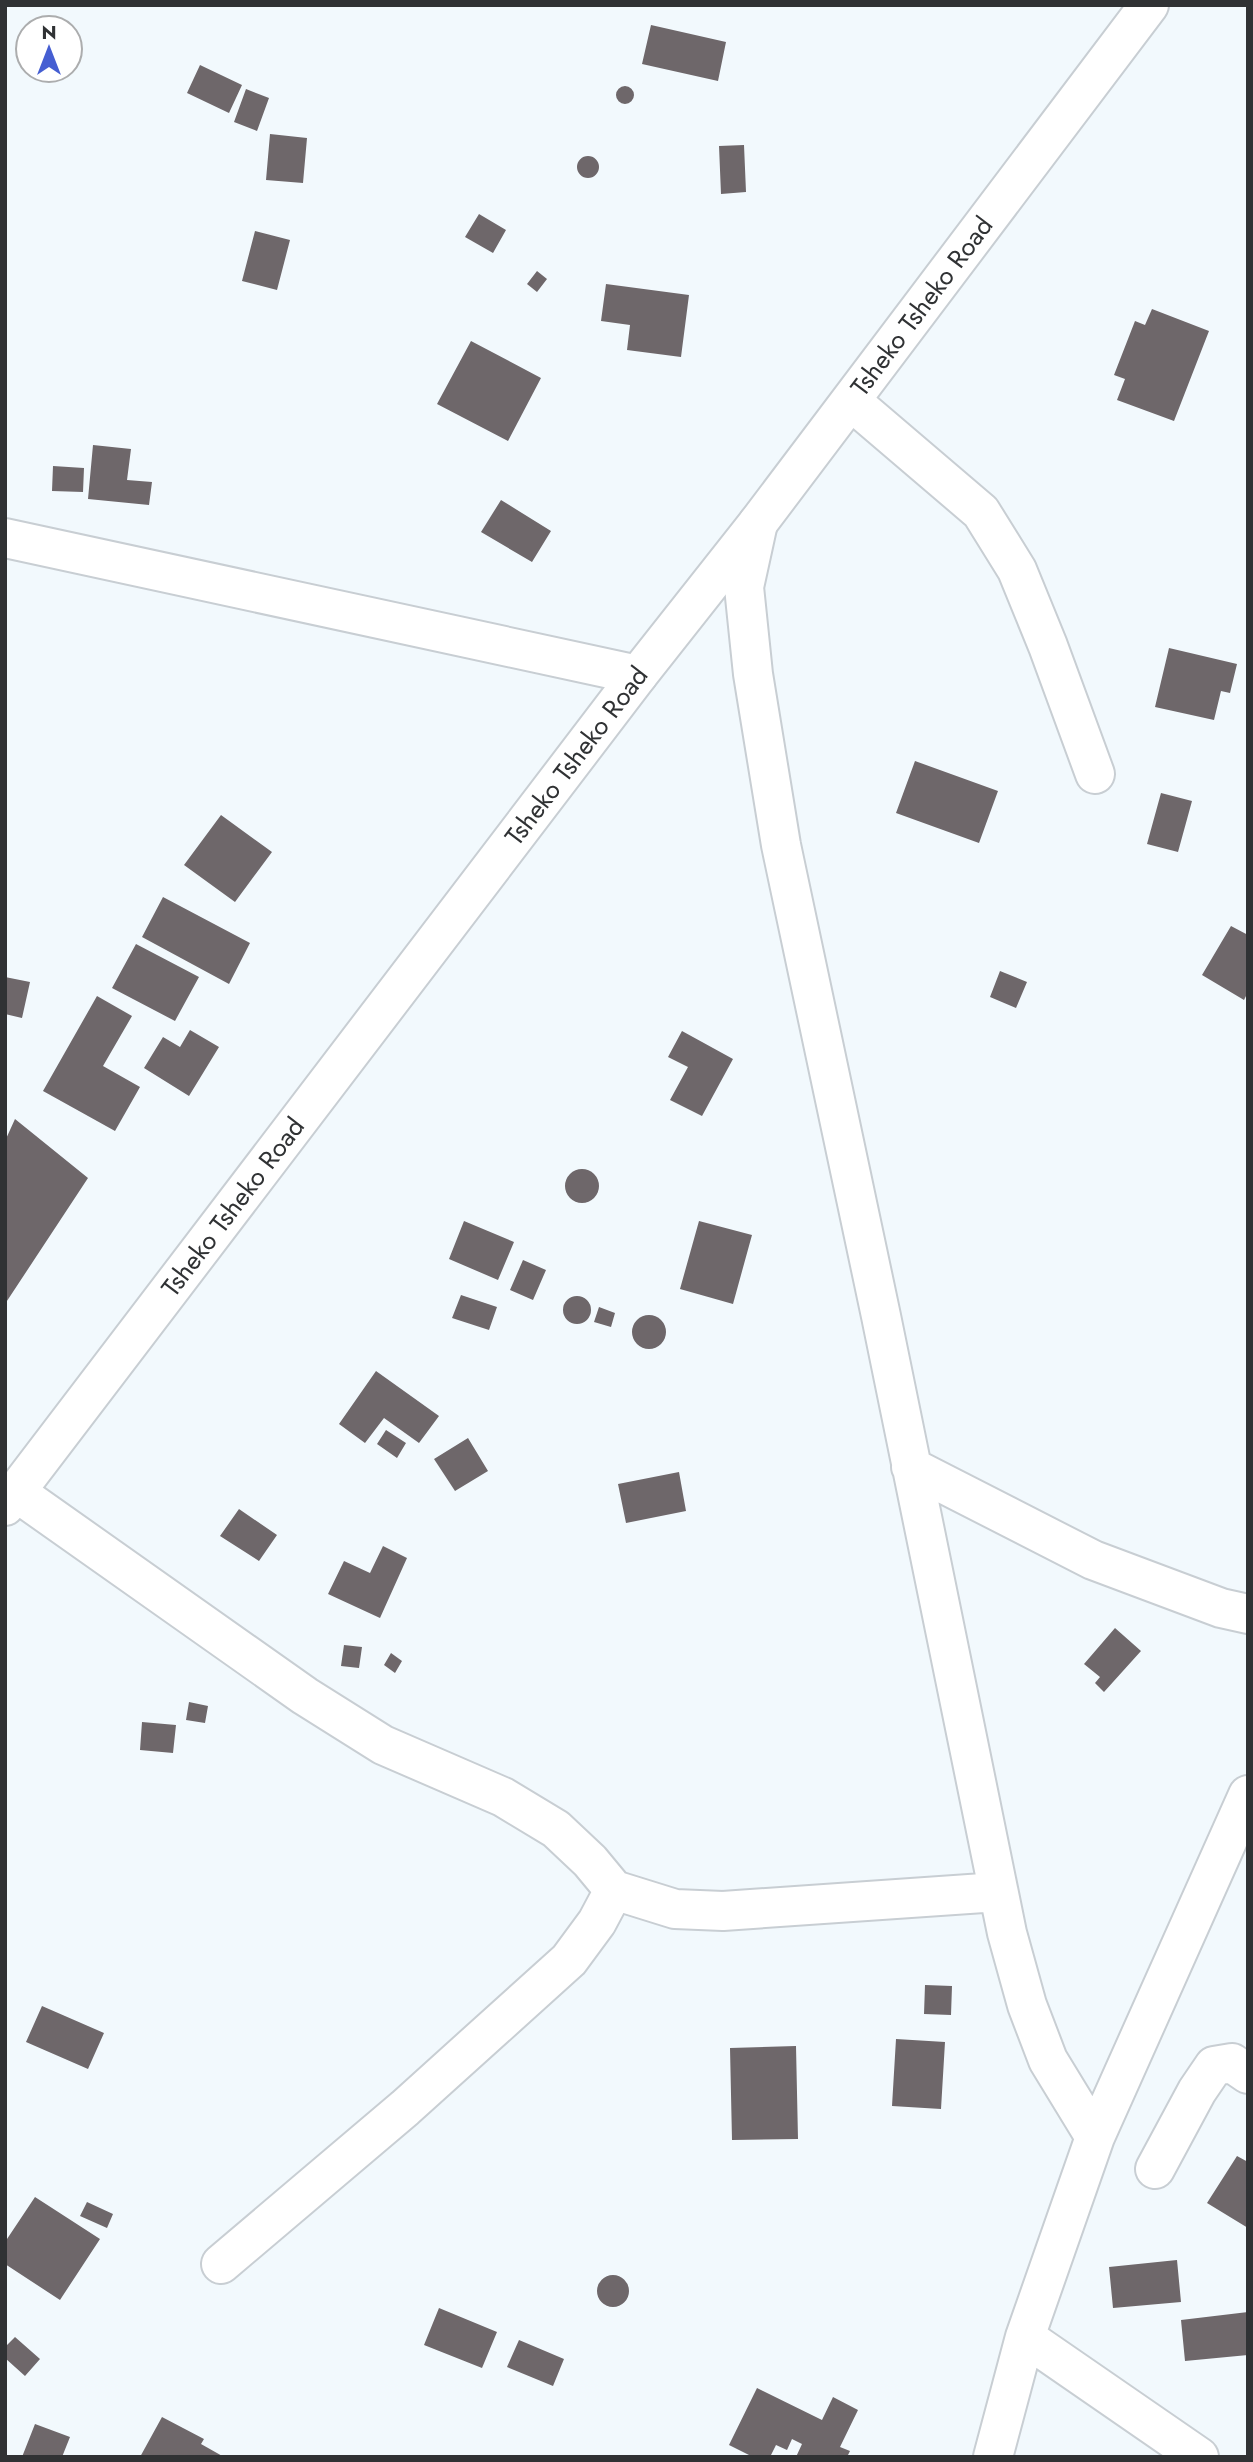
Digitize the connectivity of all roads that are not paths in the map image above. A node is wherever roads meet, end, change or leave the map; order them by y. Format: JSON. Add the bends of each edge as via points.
{"nodes":[{"id":1,"x":1149,"y":5,"type":"edge"},
{"id":2,"x":851,"y":401,"type":"junction"},
{"id":3,"x":758,"y":523,"type":"junction"},
{"id":4,"x":5,"y":538,"type":"edge"},
{"id":5,"x":638,"y":675,"type":"junction"},
{"id":6,"x":1095,"y":774,"type":"dead end"},
{"id":7,"x":911,"y":1467,"type":"junction"},
{"id":8,"x":11,"y":1499,"type":"edge"},
{"id":9,"x":1248,"y":1614,"type":"edge"},
{"id":10,"x":1248,"y":1795,"type":"edge"},
{"id":11,"x":614,"y":1890,"type":"junction"},
{"id":12,"x":998,"y":1892,"type":"junction"},
{"id":13,"x":1248,"y":2074,"type":"edge"},
{"id":14,"x":1095,"y":2137,"type":"junction"},
{"id":15,"x":1155,"y":2169,"type":"dead end"},
{"id":16,"x":221,"y":2264,"type":"dead end"},
{"id":17,"x":1025,"y":2337,"type":"junction"},
{"id":18,"x":993,"y":2457,"type":"edge"},
{"id":19,"x":1199,"y":2457,"type":"edge"}],
"edges":[{"from":1,"to":2,"type":"main road","name":"Tsheko Tsheko Road"},
{"from":2,"to":3,"type":"main road","name":"Tsheko Tsheko Road"},
{"from":2,"to":6,"type":"main road","via":[[981,512],[1017,570]]},
{"from":3,"to":5,"type":"main road","name":"Tsheko Tsheko Road"},
{"from":3,"to":7,"type":"main road","via":[[744,587],[757,700],[781,845]]},
{"from":4,"to":5,"type":"main road"},
{"from":5,"to":8,"type":"main road","name":"Tsheko Tsheko Road"},
{"from":7,"to":9,"type":"main road","via":[[1093,1560]]},
{"from":7,"to":12,"type":"main road"},
{"from":8,"to":11,"type":"main road","via":[[383,1745],[503,1797],[556,1829]]},
{"from":10,"to":14,"type":"main road"},
{"from":11,"to":12,"type":"main road","via":[[675,1909],[723,1911]]},
{"from":11,"to":16,"type":"main road","via":[[569,1960],[405,2108]]},
{"from":12,"to":14,"type":"main road","via":[[1027,2005],[1048,2060]]},
{"from":13,"to":15,"type":"main road","via":[[1232,2063],[1214,2066]]},
{"from":14,"to":17,"type":"main road"},
{"from":17,"to":18,"type":"main road"},
{"from":17,"to":19,"type":"main road"}]}
